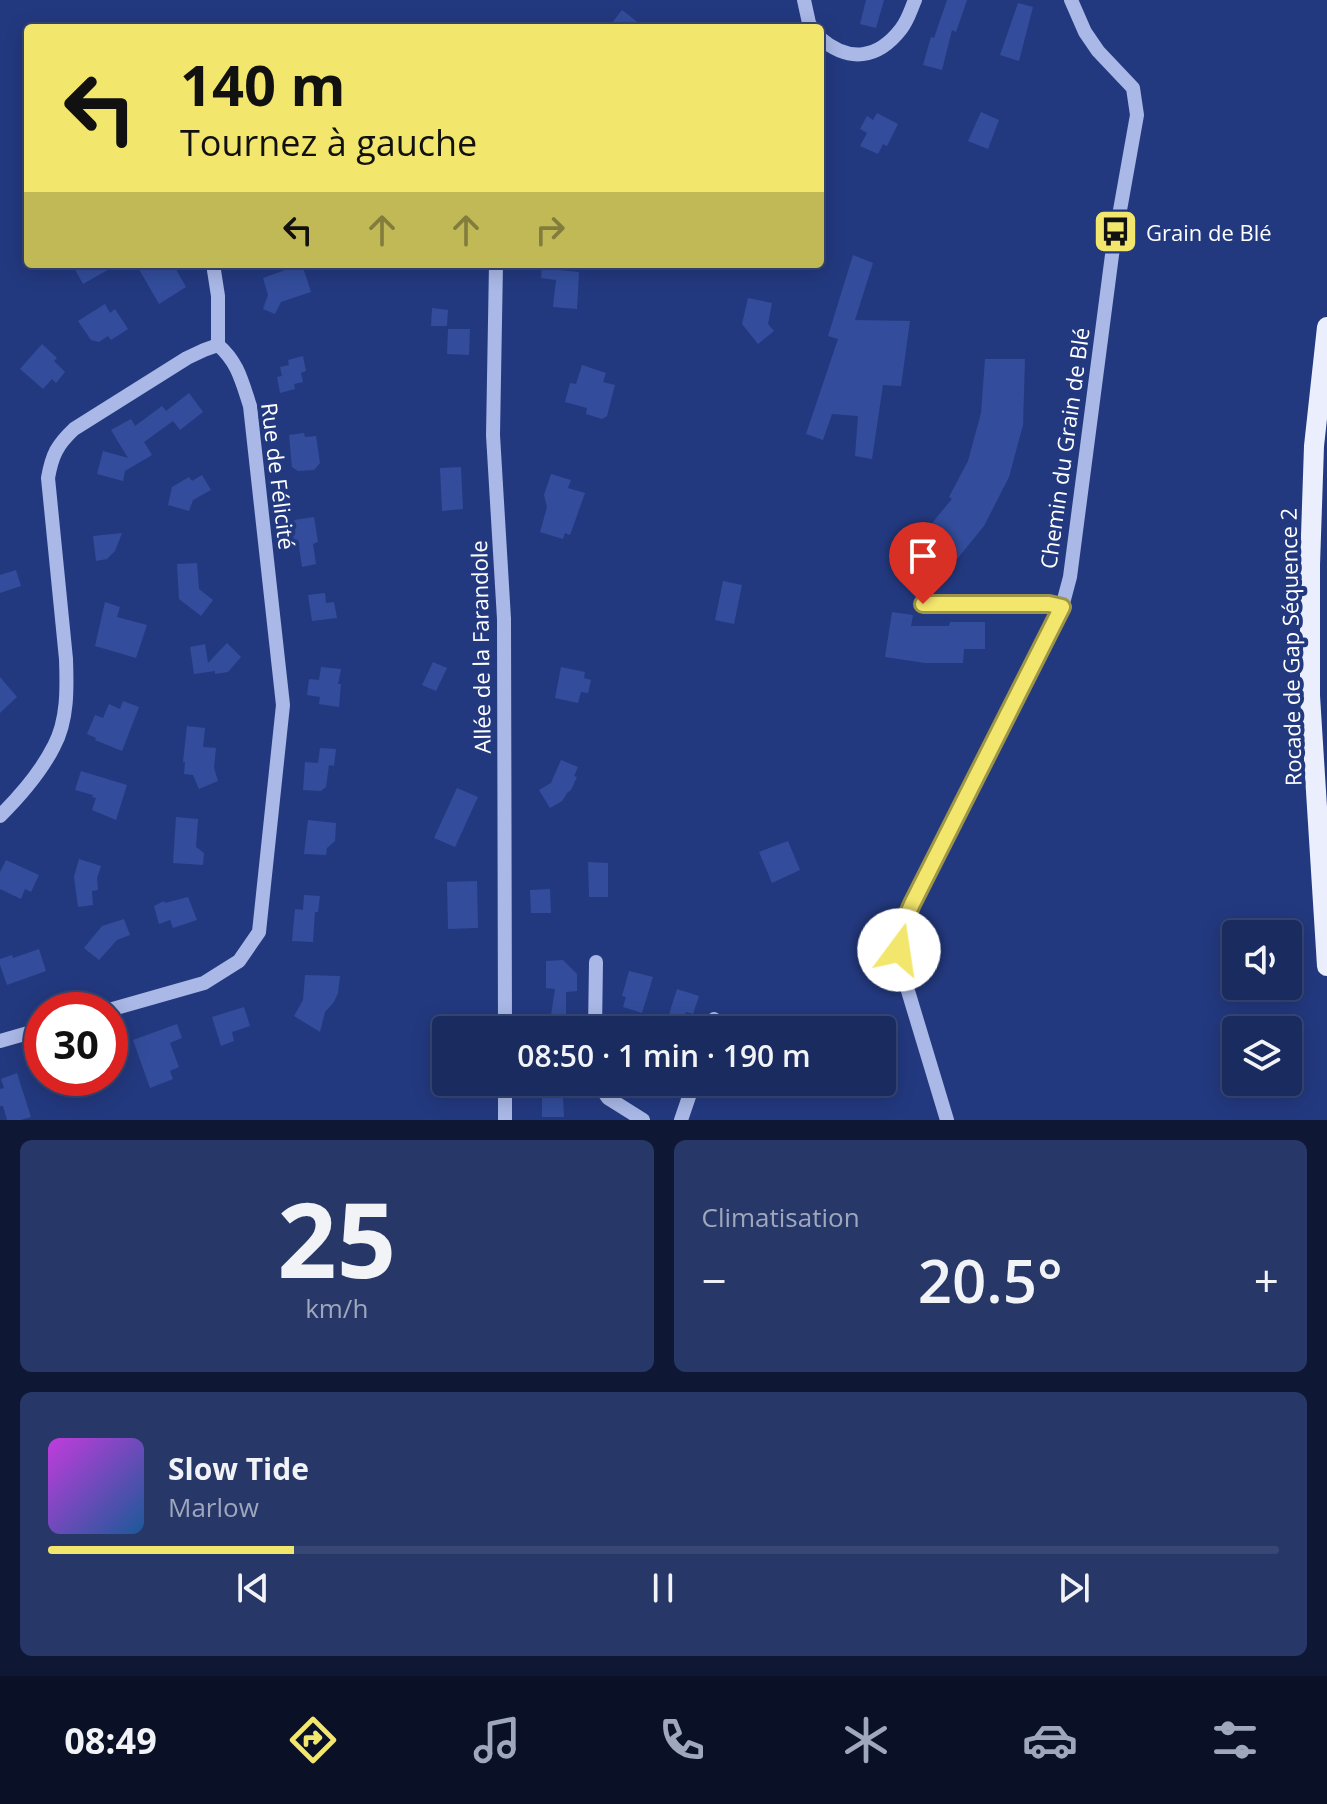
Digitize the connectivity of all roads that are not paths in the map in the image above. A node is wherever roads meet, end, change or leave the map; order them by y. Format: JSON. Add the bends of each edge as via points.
{"nodes":[{"id":1,"x":804,"y":0,"type":"edge"},
{"id":2,"x":915,"y":0,"type":"edge"},
{"id":3,"x":1071,"y":0,"type":"edge"},
{"id":4,"x":810,"y":24,"type":"edge"},
{"id":5,"x":824,"y":41,"type":"edge"},
{"id":6,"x":214,"y":268,"type":"edge"},
{"id":7,"x":496,"y":268,"type":"edge"},
{"id":8,"x":1327,"y":327,"type":"edge"},
{"id":9,"x":218,"y":345,"type":"junction"},
{"id":10,"x":923,"y":604,"type":"dead end"},
{"id":11,"x":1062,"y":607,"type":"junction"},
{"id":12,"x":0,"y":816,"type":"edge"},
{"id":13,"x":596,"y":962,"type":"dead end"},
{"id":14,"x":1327,"y":966,"type":"edge"},
{"id":15,"x":128,"y":1005,"type":"edge"},
{"id":16,"x":505,"y":1016,"type":"edge"},
{"id":17,"x":595,"y":1016,"type":"edge"},
{"id":18,"x":24,"y":1034,"type":"edge"},
{"id":19,"x":0,"y":1041,"type":"edge"},
{"id":20,"x":505,"y":1096,"type":"edge"},
{"id":21,"x":607,"y":1096,"type":"edge"},
{"id":22,"x":689,"y":1096,"type":"edge"},
{"id":23,"x":505,"y":1120,"type":"edge"},
{"id":24,"x":643,"y":1120,"type":"edge"},
{"id":25,"x":681,"y":1120,"type":"edge"},
{"id":26,"x":947,"y":1120,"type":"edge"}],
"edges":[{"from":1,"to":4,"type":"street"},
{"from":2,"to":5,"type":"street","via":[[903,27],[869,54],[847,54]]},
{"from":3,"to":11,"type":"street","name":"Chemin du Grain de Blé","via":[[1098,51],[1133,88],[1137,115]]},
{"from":6,"to":9,"type":"street"},
{"from":7,"to":16,"type":"street","name":"Allée de la Farandole","via":[[493,435],[504,619]]},
{"from":8,"to":14,"type":"main road","name":"Rocade de Gap Séquence 2","via":[[1314,446],[1310,696]]},
{"from":9,"to":12,"type":"street","via":[[187,358],[74,429],[52,457],[48,478],[66,659],[64,717],[55,745]]},
{"from":9,"to":15,"type":"street","name":"Rue de Félicité","via":[[239,374],[250,406],[283,705],[259,932],[239,961],[204,983]]},
{"from":10,"to":11,"type":"street"},
{"from":11,"to":26,"type":"street","name":"Chemin du Grain de Blé","via":[[902,927],[902,971]]},
{"from":13,"to":17,"type":"street"},
{"from":18,"to":19,"type":"street"},
{"from":20,"to":23,"type":"street"},
{"from":21,"to":24,"type":"street"},
{"from":22,"to":25,"type":"street"}]}
